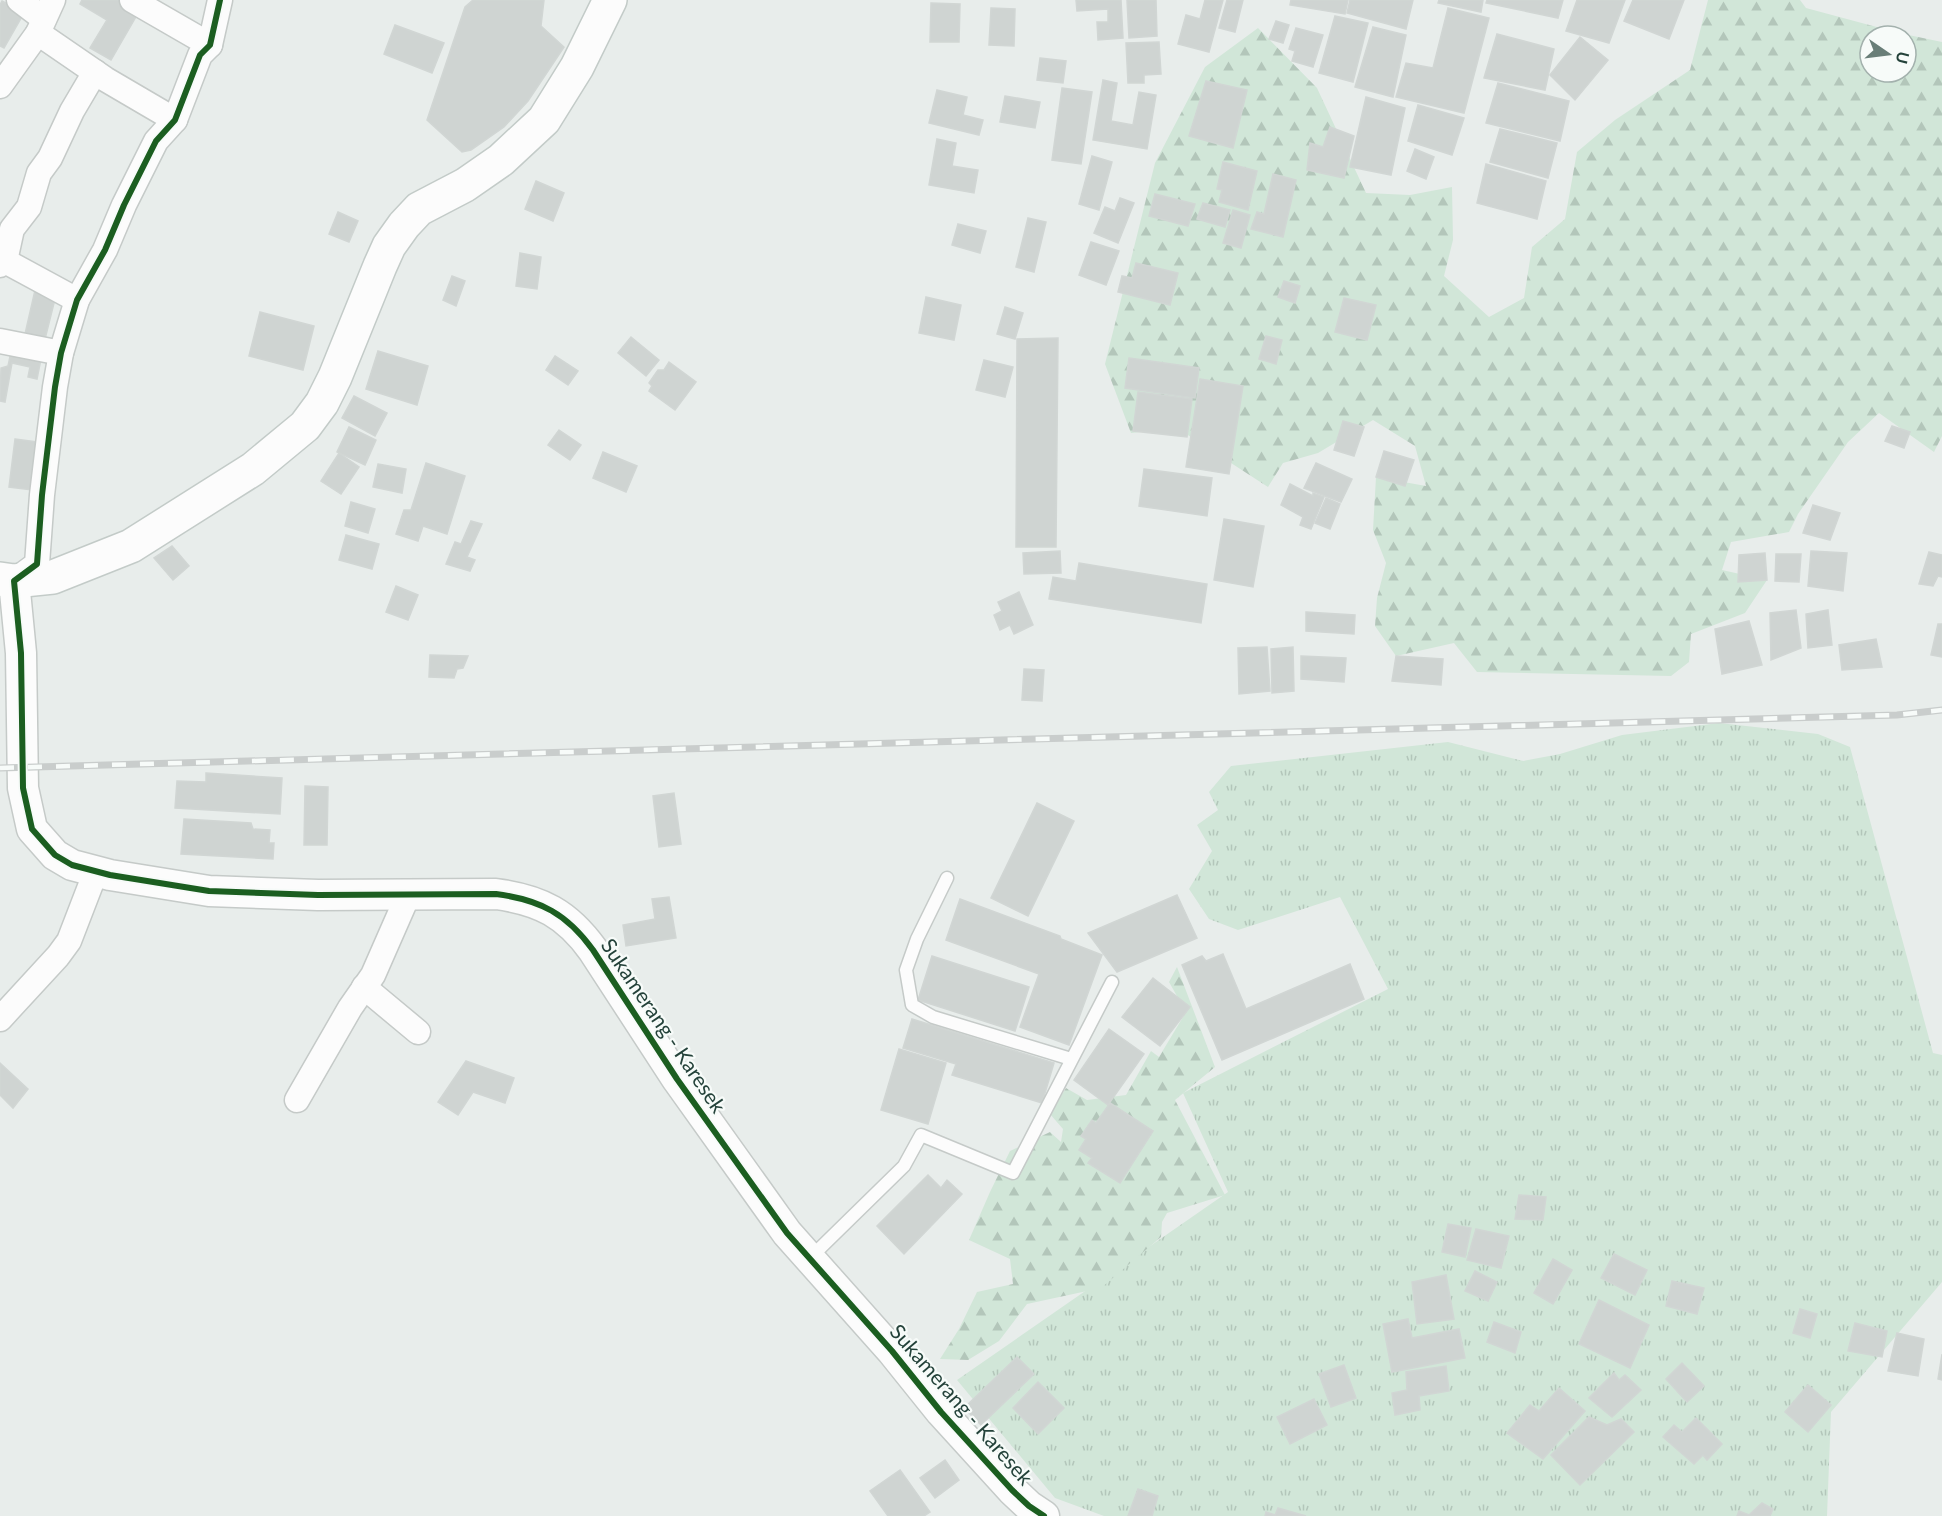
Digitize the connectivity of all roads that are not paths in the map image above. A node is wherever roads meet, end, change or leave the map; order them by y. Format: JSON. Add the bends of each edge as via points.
{"nodes":[{"id":1,"x":19,"y":0,"type":"edge"},
{"id":2,"x":132,"y":0,"type":"edge"},
{"id":3,"x":220,"y":0,"type":"edge"},
{"id":4,"x":610,"y":0,"type":"edge"},
{"id":5,"x":45,"y":17,"type":"edge"},
{"id":6,"x":210,"y":45,"type":"junction"},
{"id":7,"x":95,"y":72,"type":"junction"},
{"id":8,"x":0,"y":86,"type":"edge"},
{"id":9,"x":175,"y":120,"type":"junction"},
{"id":10,"x":2,"y":263,"type":"edge"},
{"id":11,"x":77,"y":300,"type":"junction"},
{"id":12,"x":0,"y":341,"type":"edge"},
{"id":13,"x":62,"y":353,"type":"junction"},
{"id":14,"x":7,"y":580,"type":"edge"},
{"id":15,"x":96,"y":871,"type":"junction"},
{"id":16,"x":947,"y":878,"type":"dead end"},
{"id":17,"x":409,"y":893,"type":"junction"},
{"id":18,"x":1112,"y":982,"type":"dead end"},
{"id":19,"x":364,"y":987,"type":"junction"},
{"id":20,"x":0,"y":1019,"type":"edge"},
{"id":21,"x":418,"y":1032,"type":"dead end"},
{"id":22,"x":1071,"y":1059,"type":"junction"},
{"id":23,"x":297,"y":1100,"type":"dead end"},
{"id":24,"x":809,"y":1258,"type":"junction"},
{"id":25,"x":1044,"y":1516,"type":"edge"}],
"edges":[{"from":1,"to":5,"type":"street"},
{"from":2,"to":6,"type":"street"},
{"from":3,"to":6,"type":"street"},
{"from":4,"to":14,"type":"main road","via":[[577,67],[544,120],[501,160],[419,209],[404,225],[389,246],[335,378],[305,426],[253,469],[131,546],[52,577]]},
{"from":5,"to":7,"type":"street"},
{"from":5,"to":8,"type":"street"},
{"from":6,"to":9,"type":"street","via":[[200,55]]},
{"from":7,"to":9,"type":"street"},
{"from":7,"to":10,"type":"street","via":[[51,158],[39,173],[29,207],[12,229]]},
{"from":9,"to":11,"type":"street","via":[[156,141]]},
{"from":10,"to":11,"type":"street"},
{"from":11,"to":13,"type":"street"},
{"from":12,"to":13,"type":"street"},
{"from":13,"to":14,"type":"street","via":[[37,564]]},
{"from":14,"to":15,"type":"street","name":"Sukamerang - Karesek","via":[[21,653],[23,788],[32,829],[55,855],[72,865]]},
{"from":15,"to":17,"type":"street","name":"Sukamerang - Karesek","via":[[209,891]]},
{"from":15,"to":20,"type":"street","via":[[69,941]]},
{"from":16,"to":22,"type":"lane","via":[[906,970],[912,1005],[933,1017]]},
{"from":17,"to":19,"type":"street","via":[[378,965]]},
{"from":17,"to":24,"type":"street","name":"Sukamerang - Karesek","via":[[520,897],[541,904],[579,930],[677,1079]]},
{"from":18,"to":22,"type":"lane"},
{"from":19,"to":21,"type":"street"},
{"from":19,"to":23,"type":"street"},
{"from":22,"to":24,"type":"lane","via":[[1013,1173],[921,1136],[904,1166]]},
{"from":24,"to":25,"type":"street","name":"Sukamerang - Karesek","via":[[1012,1490]]}]}
